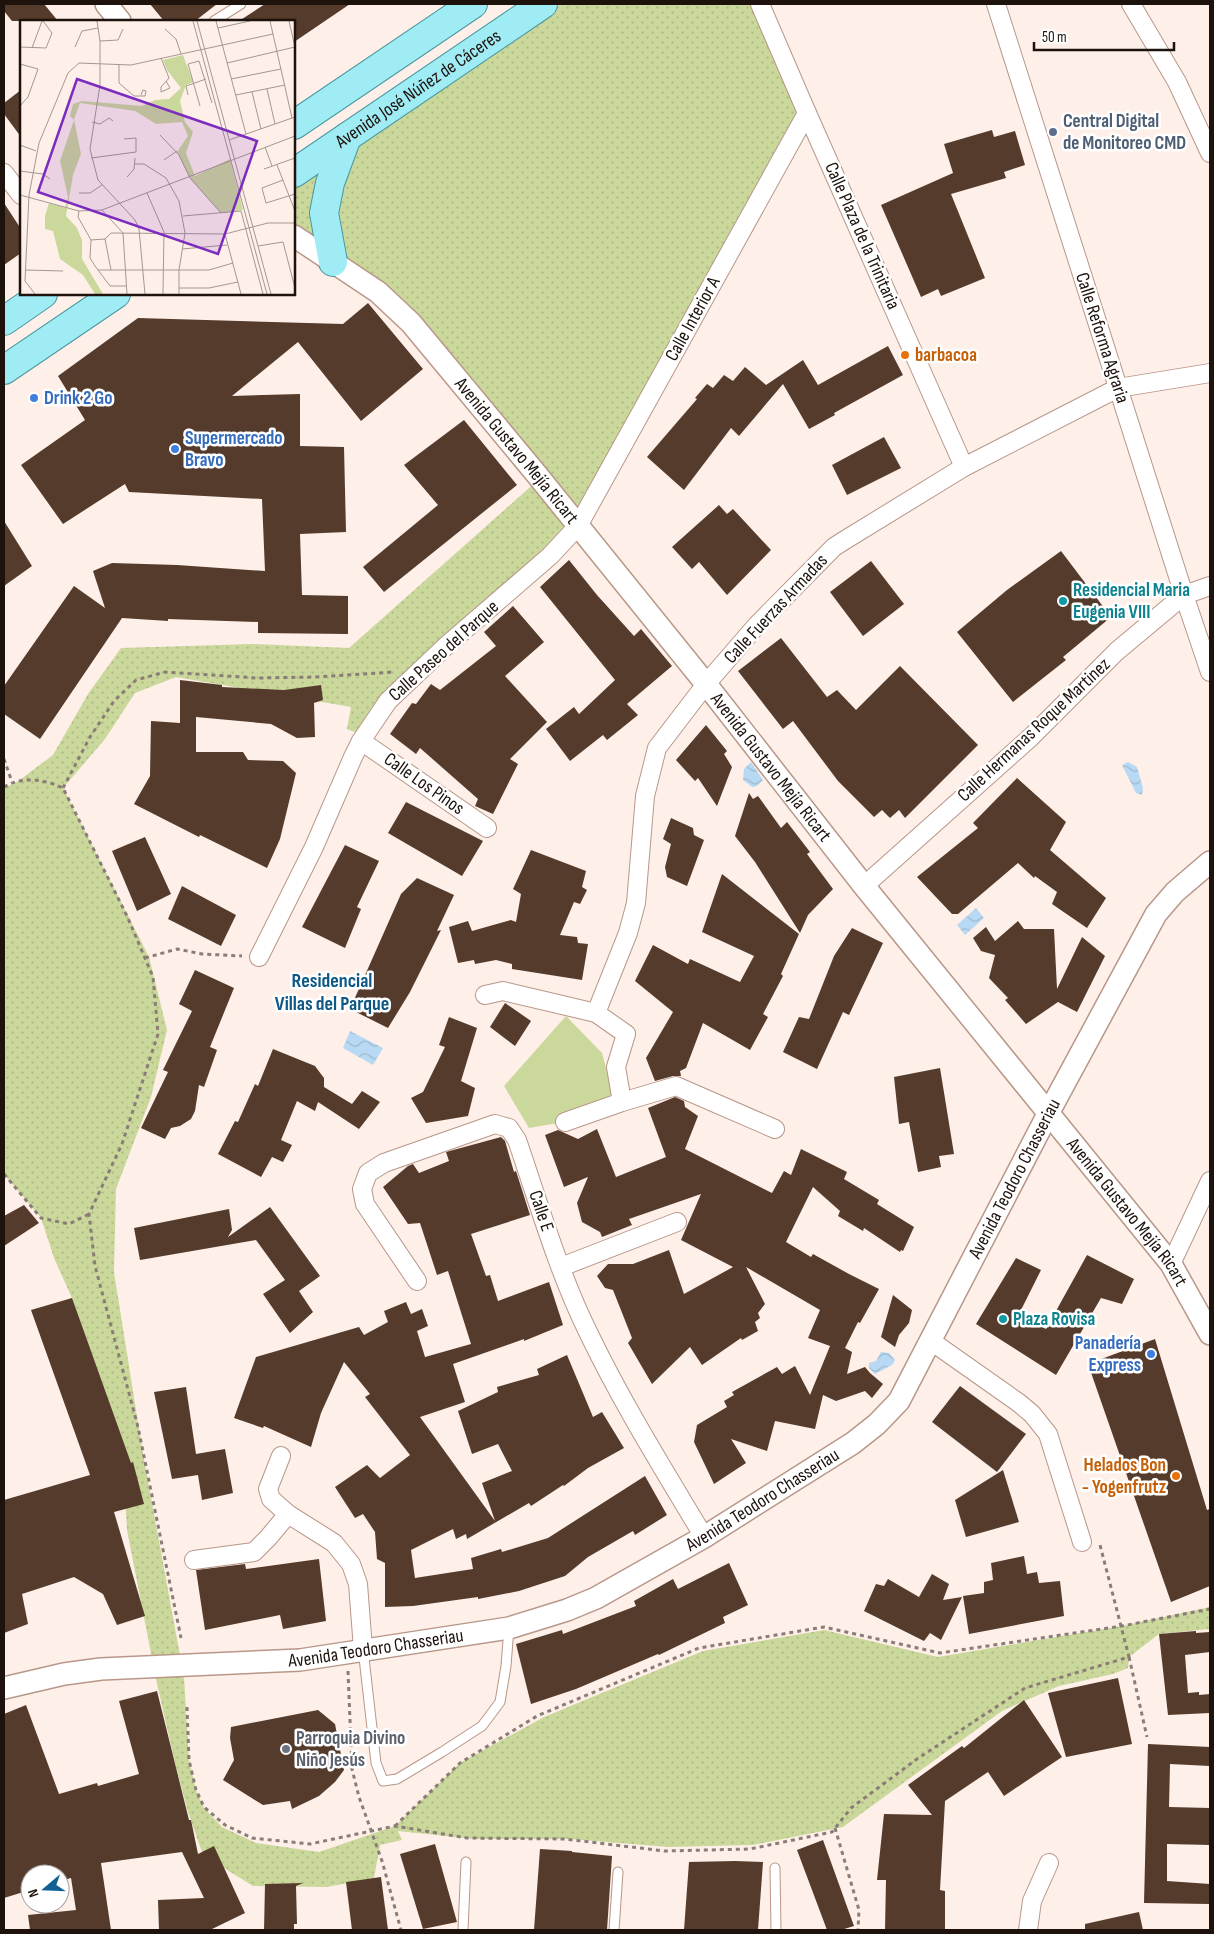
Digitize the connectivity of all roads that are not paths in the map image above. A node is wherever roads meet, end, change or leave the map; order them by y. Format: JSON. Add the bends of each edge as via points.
{"nodes":[{"id":1,"x":106,"y":4,"type":"edge"},
{"id":2,"x":241,"y":4,"type":"edge"},
{"id":3,"x":473,"y":4,"type":"edge"},
{"id":4,"x":543,"y":4,"type":"edge"},
{"id":5,"x":760,"y":4,"type":"edge"},
{"id":6,"x":998,"y":4,"type":"edge"},
{"id":7,"x":1131,"y":4,"type":"edge"},
{"id":8,"x":119,"y":20,"type":"edge"},
{"id":9,"x":216,"y":20,"type":"edge"},
{"id":10,"x":807,"y":113,"type":"junction"},
{"id":11,"x":295,"y":124,"type":"edge"},
{"id":12,"x":347,"y":137,"type":"junction"},
{"id":13,"x":1210,"y":153,"type":"edge"},
{"id":14,"x":295,"y":172,"type":"edge"},
{"id":15,"x":4,"y":173,"type":"edge"},
{"id":16,"x":20,"y":194,"type":"edge"},
{"id":17,"x":295,"y":237,"type":"edge"},
{"id":18,"x":333,"y":262,"type":"junction"},
{"id":19,"x":43,"y":295,"type":"edge"},
{"id":20,"x":115,"y":295,"type":"edge"},
{"id":21,"x":4,"y":321,"type":"edge"},
{"id":22,"x":4,"y":370,"type":"edge"},
{"id":23,"x":1210,"y":373,"type":"edge"},
{"id":24,"x":1118,"y":388,"type":"junction"},
{"id":25,"x":964,"y":467,"type":"junction"},
{"id":26,"x":578,"y":526,"type":"junction"},
{"id":27,"x":1210,"y":586,"type":"edge"},
{"id":28,"x":1184,"y":595,"type":"junction"},
{"id":29,"x":1210,"y":672,"type":"edge"},
{"id":30,"x":706,"y":684,"type":"junction"},
{"id":31,"x":361,"y":741,"type":"junction"},
{"id":32,"x":487,"y":828,"type":"dead end"},
{"id":33,"x":1210,"y":862,"type":"edge"},
{"id":34,"x":864,"y":886,"type":"junction"},
{"id":35,"x":259,"y":957,"type":"road end"},
{"id":36,"x":485,"y":995,"type":"dead end"},
{"id":37,"x":596,"y":1013,"type":"junction"},
{"id":38,"x":622,"y":1102,"type":"junction"},
{"id":39,"x":1049,"y":1112,"type":"junction"},
{"id":40,"x":565,"y":1122,"type":"dead end"},
{"id":41,"x":775,"y":1130,"type":"dead end"},
{"id":42,"x":1210,"y":1181,"type":"edge"},
{"id":43,"x":677,"y":1222,"type":"dead end"},
{"id":44,"x":1171,"y":1264,"type":"junction"},
{"id":45,"x":560,"y":1267,"type":"junction"},
{"id":46,"x":417,"y":1281,"type":"dead end"},
{"id":47,"x":1210,"y":1334,"type":"edge"},
{"id":48,"x":931,"y":1341,"type":"junction"},
{"id":49,"x":281,"y":1456,"type":"dead end"},
{"id":50,"x":288,"y":1514,"type":"junction"},
{"id":51,"x":704,"y":1537,"type":"junction"},
{"id":52,"x":1082,"y":1542,"type":"road end"},
{"id":53,"x":194,"y":1560,"type":"dead end"},
{"id":54,"x":509,"y":1628,"type":"junction"},
{"id":55,"x":355,"y":1651,"type":"junction"},
{"id":56,"x":4,"y":1688,"type":"edge"},
{"id":57,"x":466,"y":1862,"type":"dead end"},
{"id":58,"x":1049,"y":1863,"type":"dead end"},
{"id":59,"x":775,"y":1868,"type":"dead end"},
{"id":60,"x":618,"y":1872,"type":"dead end"},
{"id":61,"x":463,"y":1930,"type":"edge"},
{"id":62,"x":614,"y":1930,"type":"edge"},
{"id":63,"x":776,"y":1930,"type":"edge"},
{"id":64,"x":1028,"y":1930,"type":"edge"}],
"edges":[{"from":1,"to":8,"type":"street"},
{"from":2,"to":9,"type":"lane"},
{"from":3,"to":11,"type":"main road"},
{"from":4,"to":12,"type":"main road","name":"Avenida José Núñez de Cáceres"},
{"from":5,"to":10,"type":"street","name":"Calle Plaza de la Trinitaria"},
{"from":6,"to":24,"type":"street","name":"Calle Reforma Agraria"},
{"from":7,"to":13,"type":"street","via":[[1177,82]]},
{"from":10,"to":25,"type":"street","name":"Calle Plaza de la Trinitaria"},
{"from":10,"to":26,"type":"street","name":"Calle Interior A"},
{"from":12,"to":14,"type":"main road","name":"Avenida José Núñez de Cáceres"},
{"from":12,"to":18,"type":"main road","via":[[330,183],[324,213]]},
{"from":15,"to":16,"type":"street"},
{"from":17,"to":18,"type":"street","name":"Avenida Gustavo Mejía Ricart"},
{"from":18,"to":26,"type":"street","name":"Avenida Gustavo Mejía Ricart","via":[[378,292],[411,323]]},
{"from":19,"to":21,"type":"main road"},
{"from":20,"to":22,"type":"main road"},
{"from":23,"to":24,"type":"street","name":"Calle Fuerzas Armadas"},
{"from":24,"to":25,"type":"street","name":"Calle Fuerzas Armadas"},
{"from":24,"to":28,"type":"street","name":"Calle Reforma Agraria"},
{"from":25,"to":30,"type":"street","name":"Calle Fuerzas Armadas","via":[[834,547]]},
{"from":26,"to":30,"type":"street","name":"Avenida Gustavo Mejía Ricart"},
{"from":26,"to":31,"type":"street","name":"Calle Paseo del Parque","via":[[550,556],[446,645],[388,701]]},
{"from":27,"to":28,"type":"street","name":"Calle Hermanas Roque Martinez"},
{"from":28,"to":29,"type":"street","name":"Calle Reforma Agraria"},
{"from":28,"to":34,"type":"street","name":"Calle Hermanas Roque Martinez","via":[[1117,652],[1031,737]]},
{"from":30,"to":34,"type":"street","name":"Avenida Gustavo Mejía Ricart"},
{"from":30,"to":37,"type":"street","name":"Calle Fuerzas Armadas","via":[[657,748],[645,796],[636,904]]},
{"from":31,"to":32,"type":"street","name":"Calle Los Pinos"},
{"from":31,"to":35,"type":"street","name":"Calle Paseo del Parque","via":[[314,847]]},
{"from":33,"to":39,"type":"street","name":"Avenida Teodoro Chasseriau","via":[[1175,892],[1156,914]]},
{"from":34,"to":39,"type":"street","name":"Avenida Gustavo Mejía Ricart"},
{"from":36,"to":37,"type":"street","via":[[503,991]]},
{"from":37,"to":38,"type":"street","via":[[626,1034],[616,1067]]},
{"from":38,"to":40,"type":"street"},
{"from":38,"to":41,"type":"street","via":[[676,1086]]},
{"from":39,"to":44,"type":"street","name":"Avenida Gustavo Mejía Ricart"},
{"from":39,"to":48,"type":"street","name":"Avenida Teodoro Chasseriau"},
{"from":42,"to":44,"type":"street"},
{"from":43,"to":45,"type":"street"},
{"from":44,"to":47,"type":"street","name":"Avenida Gustavo Mejía Ricart"},
{"from":45,"to":46,"type":"street","name":"Calle E","via":[[517,1140],[509,1128],[495,1124],[384,1163],[368,1173],[362,1189],[365,1204]]},
{"from":45,"to":51,"type":"street","name":"Calle E","via":[[587,1331],[637,1425]]},
{"from":48,"to":51,"type":"street","name":"Avenida Teodoro Chasseriau","via":[[899,1401],[877,1424],[853,1443]]},
{"from":48,"to":52,"type":"street","via":[[1019,1403],[1048,1434]]},
{"from":49,"to":50,"type":"street","via":[[268,1489],[271,1499]]},
{"from":50,"to":53,"type":"street","via":[[254,1552]]},
{"from":50,"to":55,"type":"street","via":[[334,1543],[352,1564],[358,1584]]},
{"from":51,"to":54,"type":"street","name":"Avenida Teodoro Chasseriau","via":[[596,1598]]},
{"from":54,"to":55,"type":"street","name":"Avenida Teodoro Chasseriau"},
{"from":54,"to":55,"type":"lane","via":[[500,1702],[482,1726],[396,1779],[383,1781],[376,1763]]},
{"from":55,"to":56,"type":"street","name":"Avenida Teodoro Chasseriau","via":[[300,1660],[102,1669]]},
{"from":57,"to":61,"type":"lane"},
{"from":58,"to":64,"type":"street","via":[[1032,1901]]},
{"from":59,"to":63,"type":"lane"},
{"from":60,"to":62,"type":"lane"}]}
